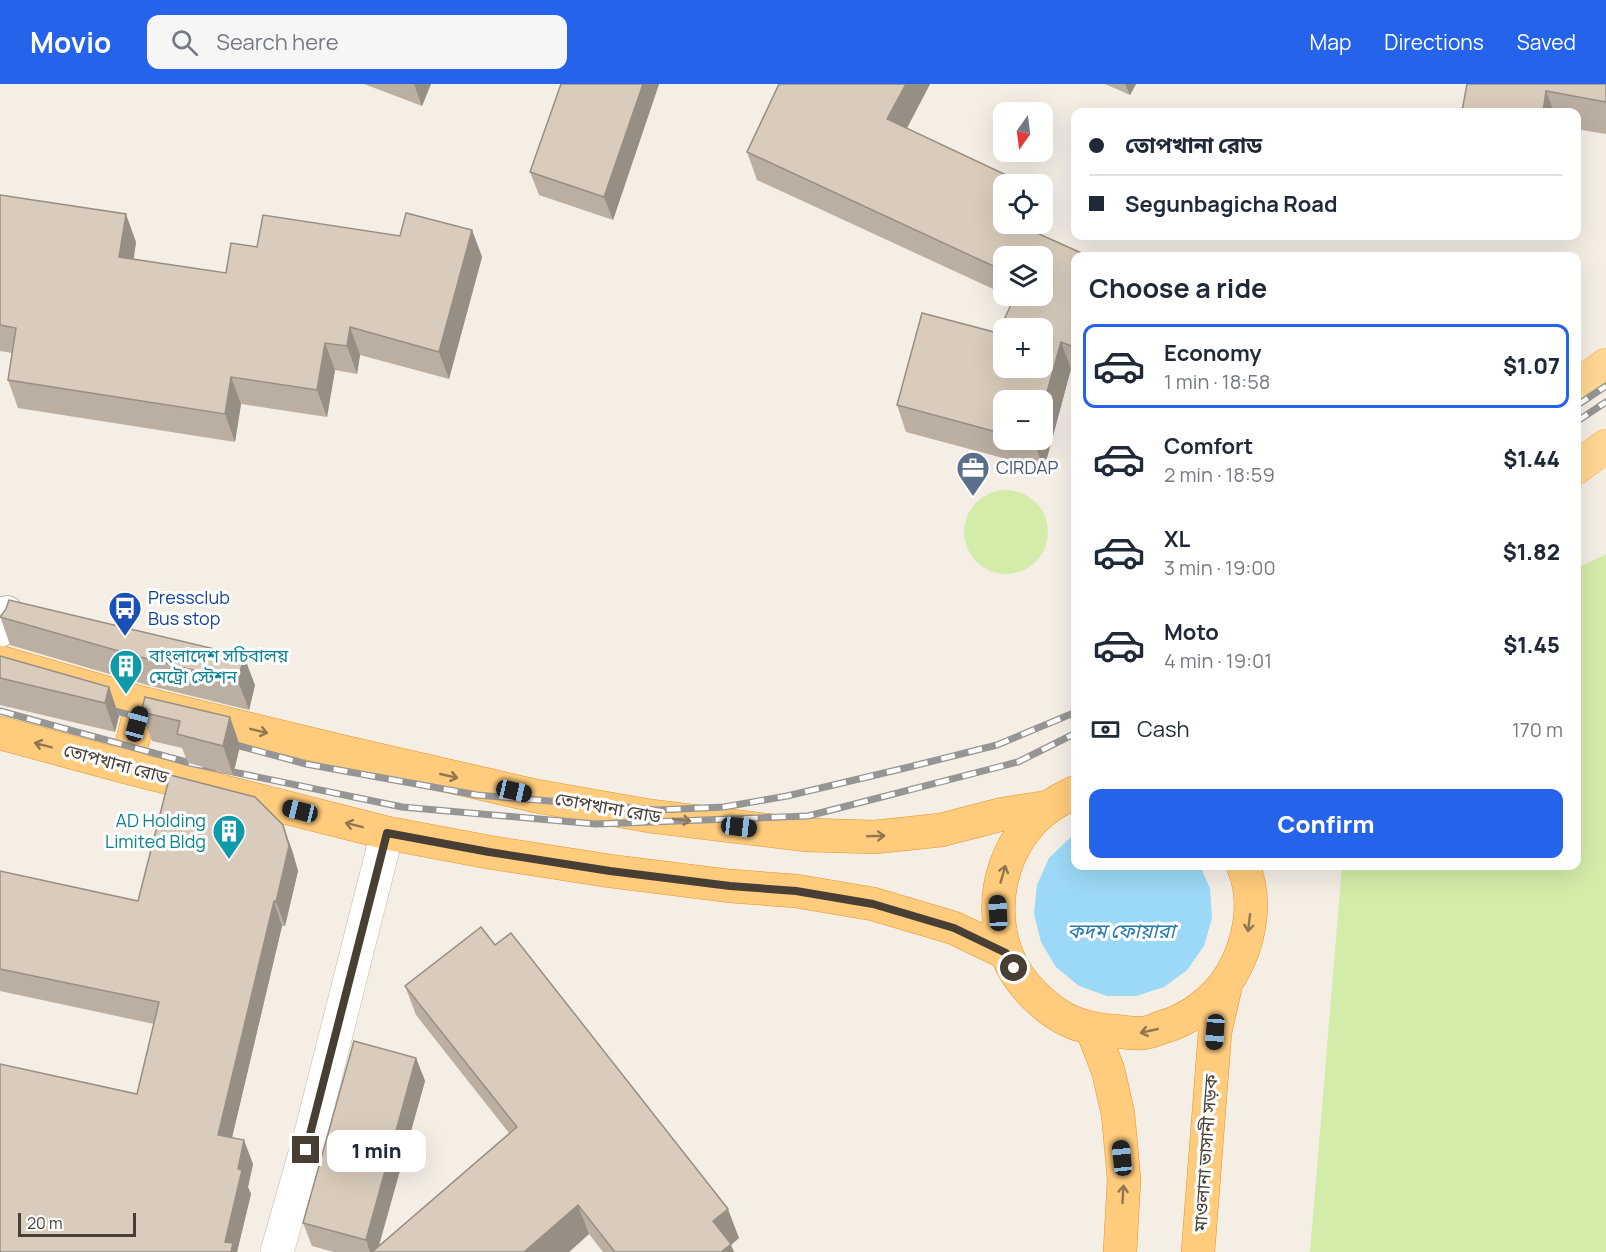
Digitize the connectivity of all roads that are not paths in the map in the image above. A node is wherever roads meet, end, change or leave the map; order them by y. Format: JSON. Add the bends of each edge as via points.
{"nodes":[{"id":1,"x":1606,"y":365,"type":"edge"},
{"id":2,"x":1581,"y":383,"type":"edge"},
{"id":3,"x":1606,"y":446,"type":"edge"},
{"id":4,"x":1581,"y":464,"type":"edge"},
{"id":5,"x":0,"y":662,"type":"edge"},
{"id":6,"x":142,"y":703,"type":"junction"},
{"id":7,"x":0,"y":733,"type":"edge"},
{"id":8,"x":126,"y":767,"type":"junction"},
{"id":9,"x":1062,"y":799,"type":"edge"},
{"id":10,"x":387,"y":833,"type":"junction"},
{"id":11,"x":1244,"y":870,"type":"edge"},
{"id":12,"x":1006,"y":953,"type":"junction"},
{"id":13,"x":1226,"y":984,"type":"junction"},
{"id":14,"x":1092,"y":1029,"type":"junction"},
{"id":15,"x":277,"y":1252,"type":"edge"},
{"id":16,"x":1120,"y":1252,"type":"edge"},
{"id":17,"x":1198,"y":1252,"type":"edge"}],
"edges":[{"from":1,"to":2,"type":"main road"},
{"from":3,"to":4,"type":"main road"},
{"from":5,"to":6,"type":"highway","name":"তোপখানা রোড"},
{"from":6,"to":8,"type":"highway"},
{"from":6,"to":9,"type":"highway","name":"তোপখানা রোড","one_way":true,"via":[[536,796],[650,816],[807,835],[875,837],[941,830]]},
{"from":8,"to":7,"type":"highway","name":"তোপখানা রোড","one_way":true},
{"from":10,"to":8,"type":"highway","name":"তোপখানা রোড","one_way":true},
{"from":12,"to":9,"type":"highway","one_way":true,"via":[[997,899],[1002,873],[1028,825]]},
{"from":10,"to":12,"type":"highway","name":"তোপখানা রোড","via":[[610,871],[796,891],[873,904],[954,928]]},
{"from":10,"to":15,"type":"street"},
{"from":11,"to":13,"type":"highway","one_way":true,"via":[[1250,893],[1250,917],[1246,941]]},
{"from":12,"to":14,"type":"highway","via":[[1022,983],[1046,1008],[1076,1025]]},
{"from":13,"to":14,"type":"highway","one_way":true,"via":[[1202,1008],[1174,1024],[1143,1033]]},
{"from":13,"to":17,"type":"highway","name":"মাওলানা ভাসানী সড়ক","via":[[1215,1032]]},
{"from":16,"to":14,"type":"highway","one_way":true,"via":[[1124,1179],[1118,1114],[1108,1070]]}]}
